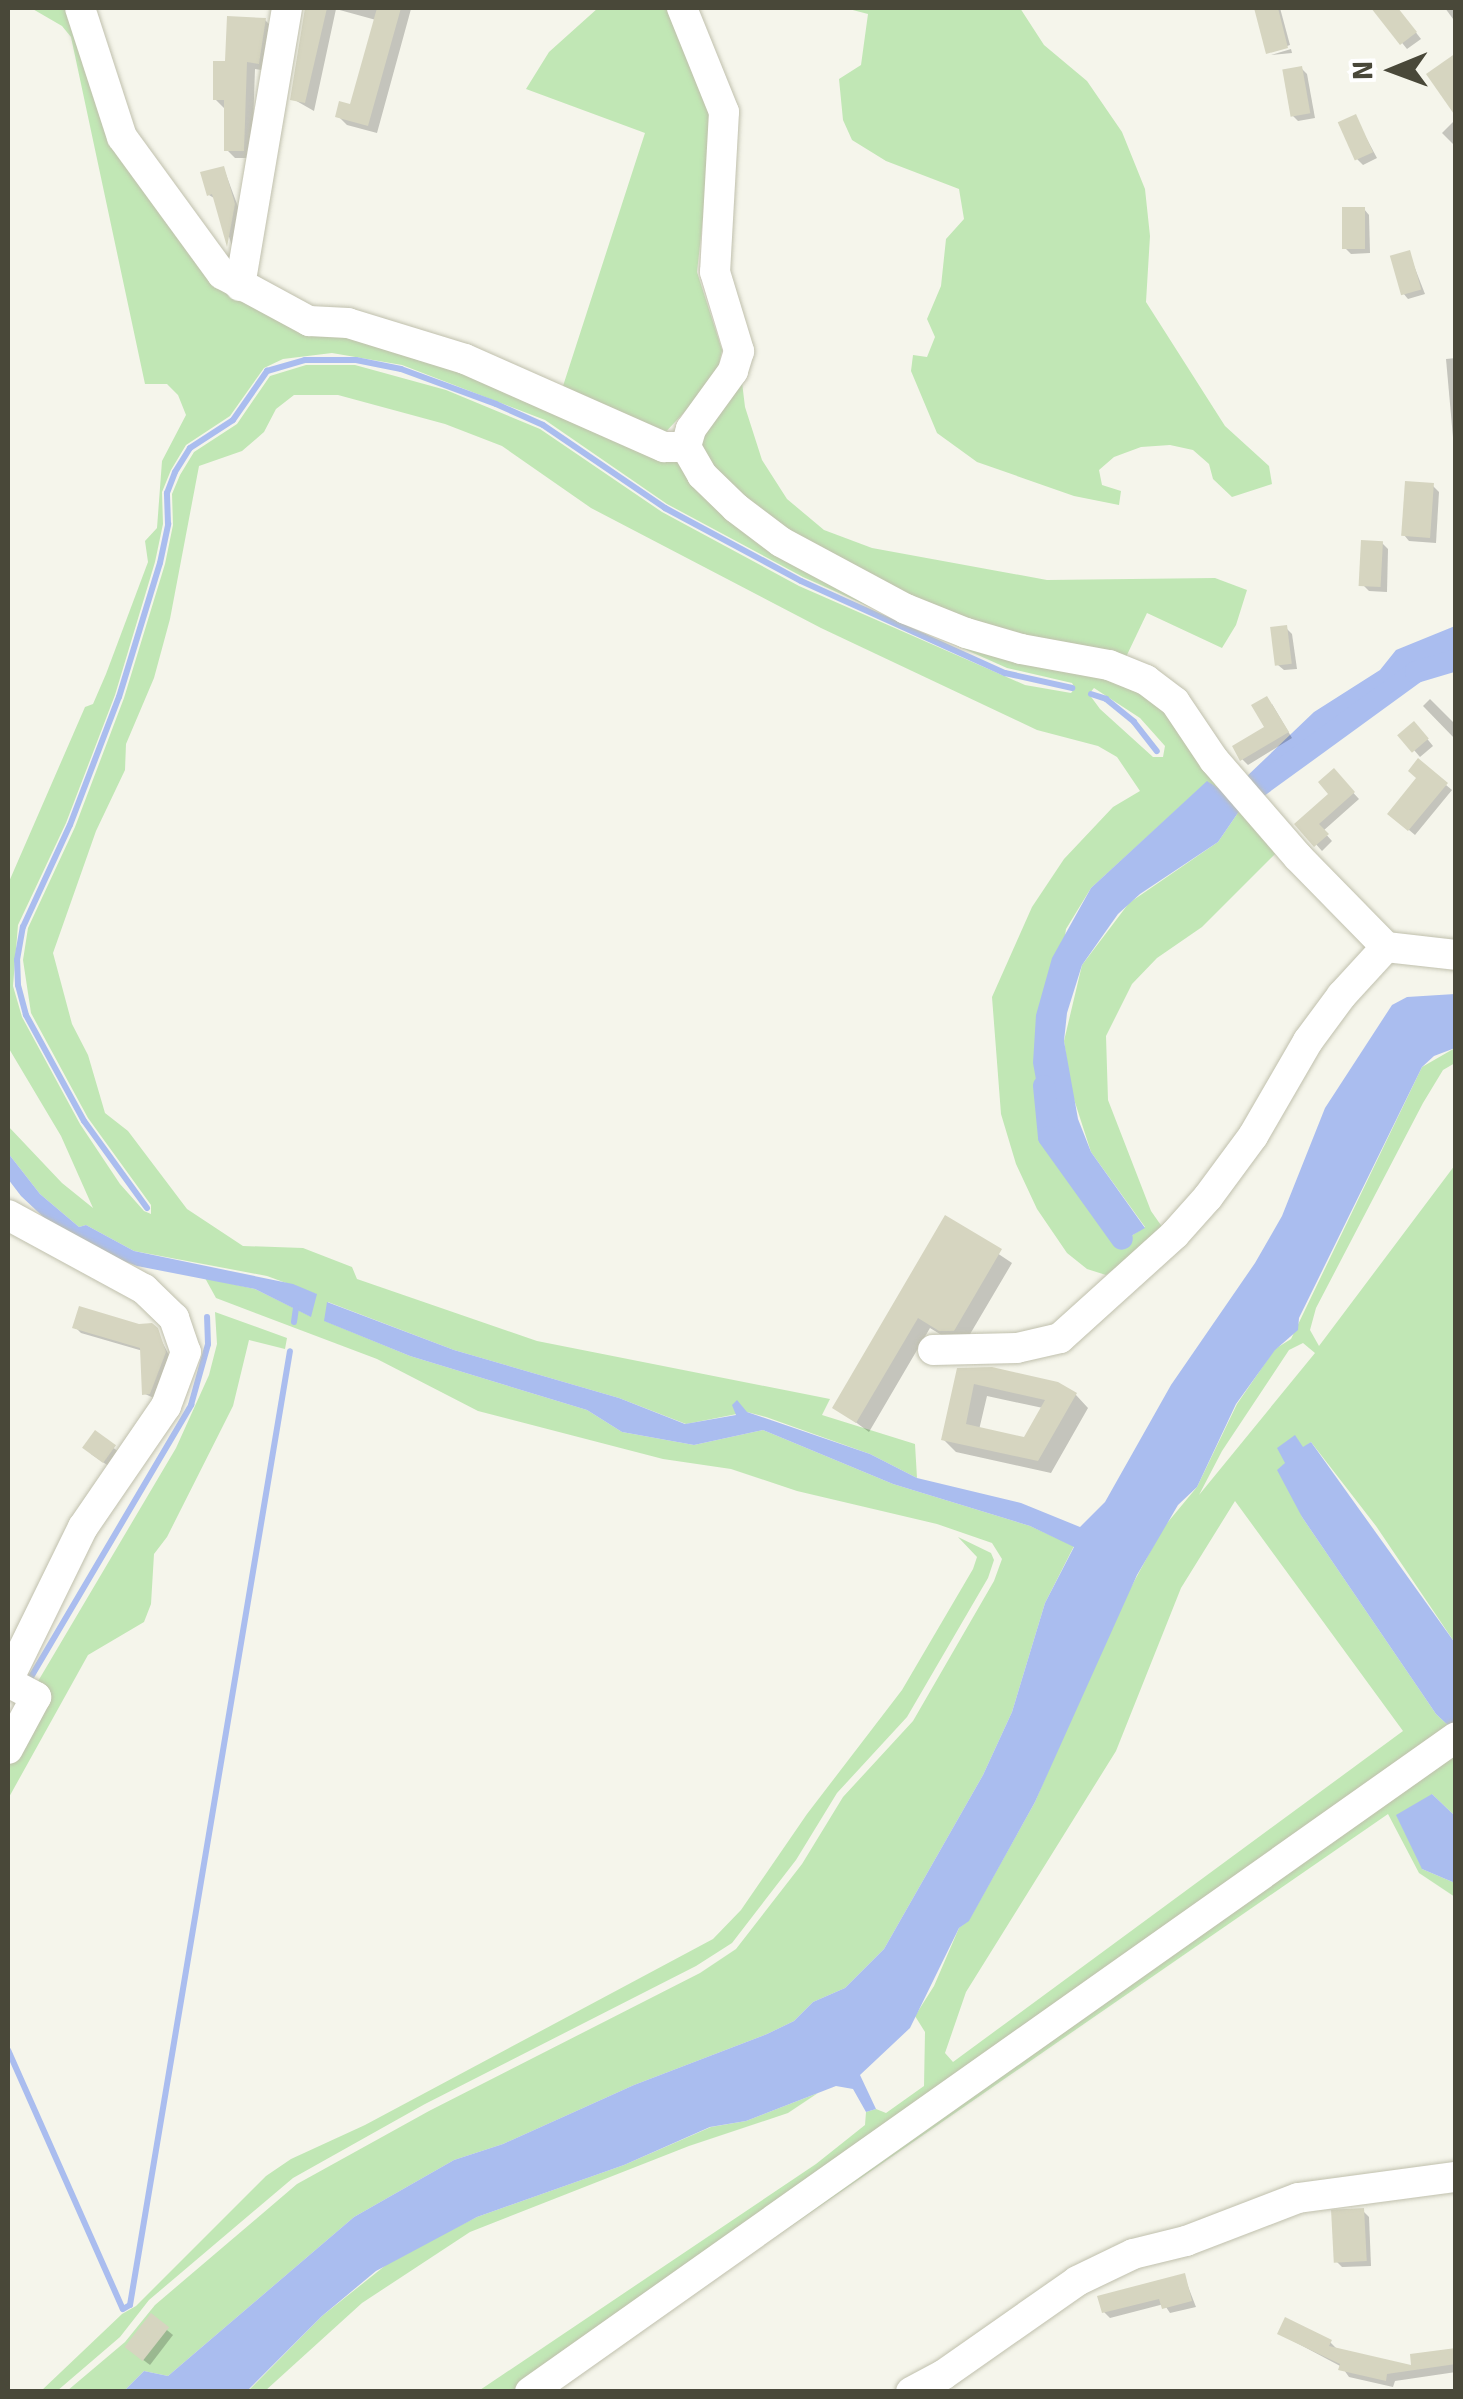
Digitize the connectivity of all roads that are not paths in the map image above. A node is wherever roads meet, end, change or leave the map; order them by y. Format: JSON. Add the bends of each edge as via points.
{"nodes":[{"id":1,"x":80,"y":8,"type":"edge"},
{"id":2,"x":286,"y":8,"type":"edge"},
{"id":3,"x":682,"y":8,"type":"edge"},
{"id":4,"x":240,"y":286,"type":"junction"},
{"id":5,"x":686,"y":447,"type":"junction"},
{"id":6,"x":1386,"y":948,"type":"junction"},
{"id":7,"x":1456,"y":955,"type":"edge"},
{"id":8,"x":8,"y":1216,"type":"edge"},
{"id":9,"x":933,"y":1350,"type":"dead end"},
{"id":10,"x":8,"y":1681,"type":"edge"},
{"id":11,"x":1453,"y":1739,"type":"edge"},
{"id":12,"x":8,"y":1749,"type":"edge"},
{"id":13,"x":1456,"y":2177,"type":"edge"},
{"id":14,"x":530,"y":2392,"type":"edge"},
{"id":15,"x":911,"y":2392,"type":"edge"}],
"edges":[{"from":1,"to":4,"type":"street","via":[[122,137],[213,266]]},
{"from":2,"to":4,"type":"street"},
{"from":3,"to":5,"type":"street","via":[[724,112],[716,272],[739,351],[734,371],[691,429]]},
{"from":4,"to":5,"type":"street","via":[[309,321],[348,323],[466,359],[664,446]]},
{"from":5,"to":6,"type":"street","via":[[716,490],[756,524],[893,602],[966,633],[1109,665],[1146,680],[1175,702],[1229,777]]},
{"from":6,"to":7,"type":"street"},
{"from":6,"to":9,"type":"street","via":[[1308,1041],[1208,1198],[1060,1338],[1018,1348]]},
{"from":8,"to":10,"type":"street","via":[[144,1289],[174,1318],[186,1352],[166,1406],[82,1526]]},
{"from":10,"to":12,"type":"street","via":[[36,1697]]},
{"from":11,"to":14,"type":"street"},
{"from":13,"to":15,"type":"street","via":[[1298,2198],[1133,2254],[1077,2281]]}]}
